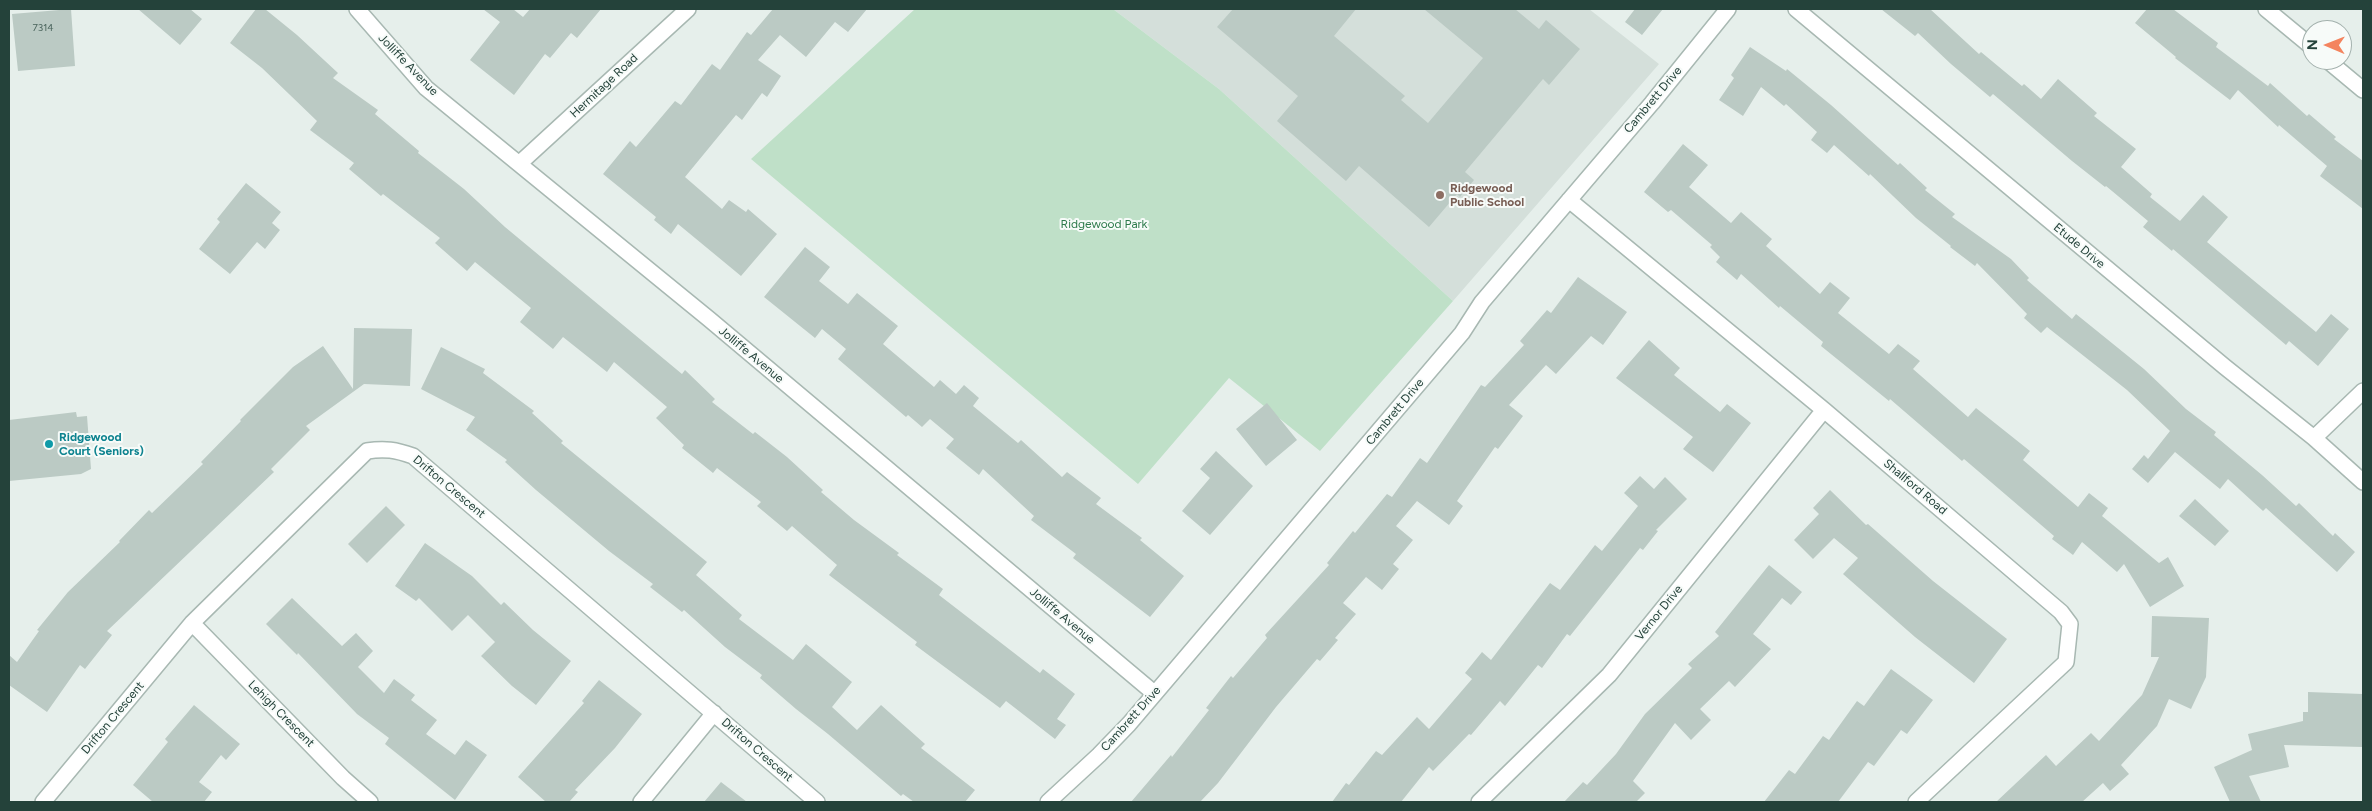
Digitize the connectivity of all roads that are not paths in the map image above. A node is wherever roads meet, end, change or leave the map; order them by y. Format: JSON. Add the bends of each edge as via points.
{"nodes":[{"id":1,"x":357,"y":9,"type":"edge"},
{"id":2,"x":688,"y":9,"type":"edge"},
{"id":3,"x":1728,"y":9,"type":"edge"},
{"id":4,"x":1796,"y":9,"type":"edge"},
{"id":5,"x":2266,"y":9,"type":"edge"},
{"id":6,"x":2302,"y":39,"type":"edge"},
{"id":7,"x":2339,"y":70,"type":"edge"},
{"id":8,"x":2363,"y":90,"type":"edge"},
{"id":9,"x":520,"y":163,"type":"junction"},
{"id":10,"x":1569,"y":200,"type":"junction"},
{"id":11,"x":2363,"y":392,"type":"edge"},
{"id":12,"x":1824,"y":410,"type":"junction"},
{"id":13,"x":2314,"y":438,"type":"junction"},
{"id":14,"x":2363,"y":482,"type":"edge"},
{"id":15,"x":192,"y":623,"type":"junction"},
{"id":16,"x":1154,"y":694,"type":"junction"},
{"id":17,"x":714,"y":713,"type":"junction"},
{"id":18,"x":43,"y":802,"type":"edge"},
{"id":19,"x":370,"y":802,"type":"edge"},
{"id":20,"x":641,"y":802,"type":"edge"},
{"id":21,"x":817,"y":802,"type":"edge"},
{"id":22,"x":1048,"y":802,"type":"edge"},
{"id":23,"x":1479,"y":802,"type":"edge"},
{"id":24,"x":1916,"y":802,"type":"edge"}],
"edges":[{"from":1,"to":9,"type":"street","name":"Jolliffe Avenue","via":[[426,88]]},
{"from":2,"to":9,"type":"street","name":"Hermitage Road"},
{"from":3,"to":10,"type":"street","name":"Cambrett Drive"},
{"from":4,"to":13,"type":"street","name":"Etude Drive"},
{"from":5,"to":6,"type":"street"},
{"from":7,"to":8,"type":"street"},
{"from":9,"to":16,"type":"street","name":"Jolliffe Avenue"},
{"from":10,"to":12,"type":"street","name":"Shallford Road"},
{"from":10,"to":16,"type":"street","name":"Cambrett Drive","via":[[1482,302],[1462,333]]},
{"from":11,"to":13,"type":"street"},
{"from":12,"to":23,"type":"street","name":"Vernor Drive","via":[[1609,674]]},
{"from":12,"to":24,"type":"street","name":"Shallford Road","via":[[2061,612],[2070,624],[2066,662]]},
{"from":13,"to":14,"type":"street","name":"Etude Drive"},
{"from":15,"to":17,"type":"street","name":"Drifton Crescent","via":[[367,451],[395,449],[414,456]]},
{"from":15,"to":18,"type":"street","name":"Drifton Crescent"},
{"from":15,"to":19,"type":"street","name":"Lehigh Crescent"},
{"from":16,"to":22,"type":"street","name":"Cambrett Drive","via":[[1099,755]]},
{"from":17,"to":20,"type":"street"},
{"from":17,"to":21,"type":"street","name":"Drifton Crescent"}]}
